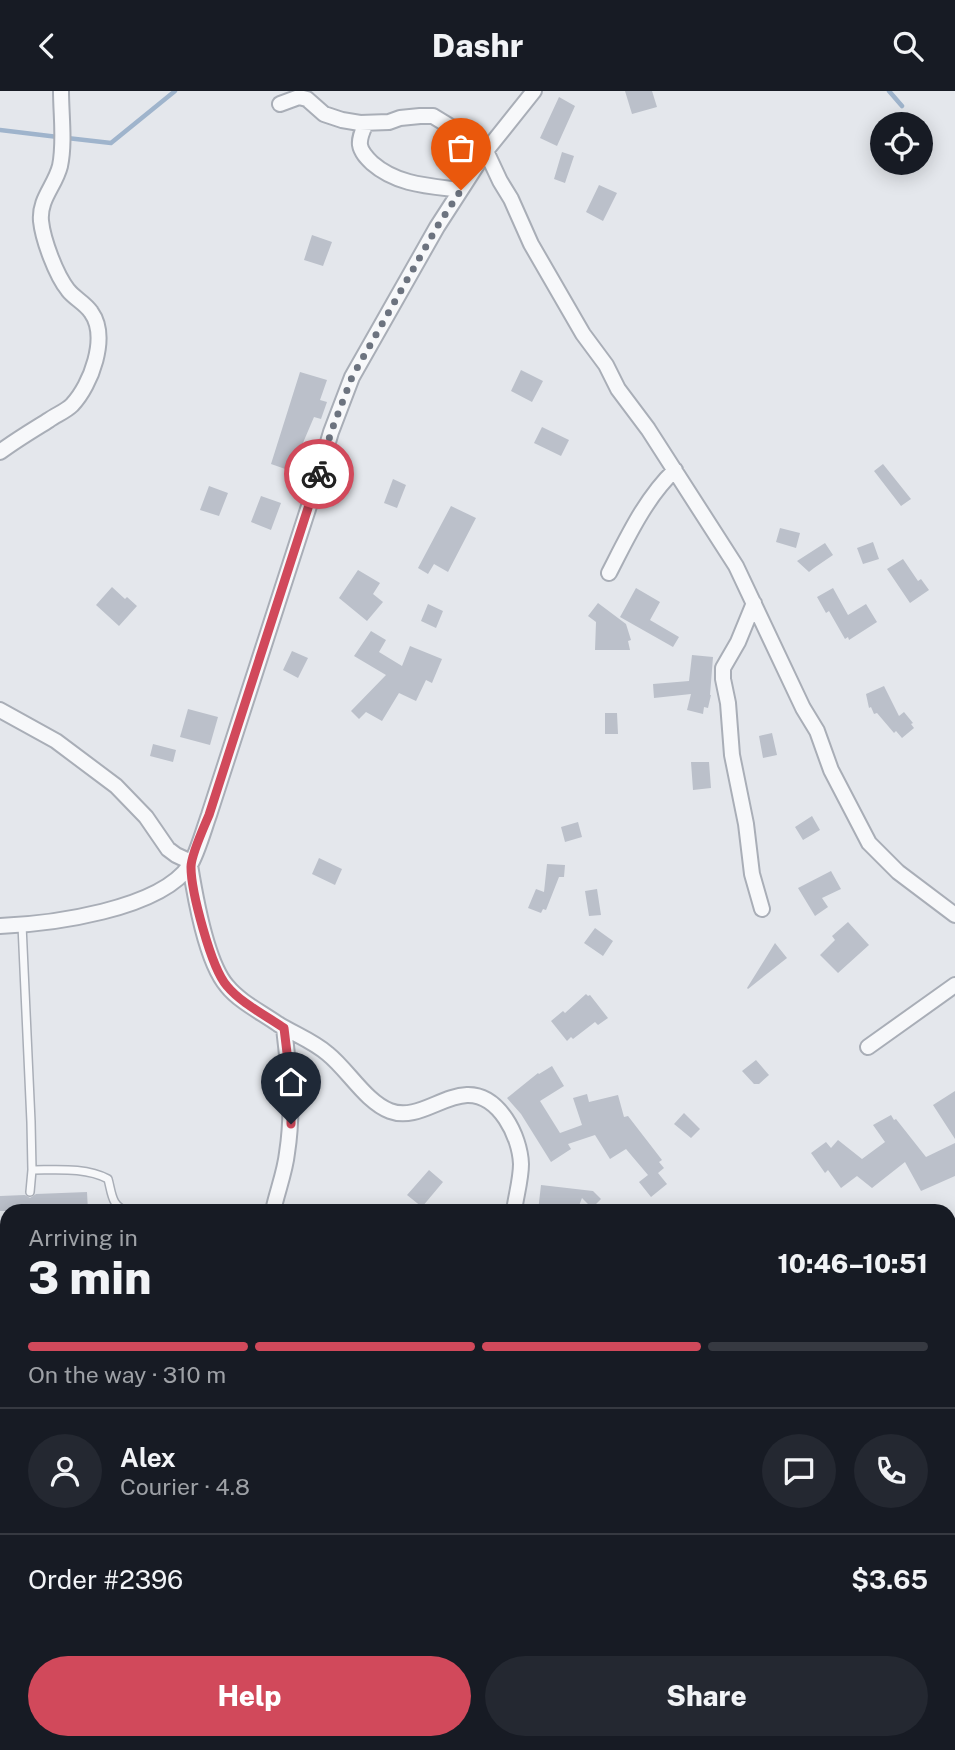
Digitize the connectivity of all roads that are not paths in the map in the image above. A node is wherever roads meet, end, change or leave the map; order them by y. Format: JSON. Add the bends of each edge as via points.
{"nodes":[{"id":1,"x":61,"y":91,"type":"edge"},
{"id":2,"x":534,"y":91,"type":"edge"},
{"id":3,"x":280,"y":104,"type":"dead end"},
{"id":4,"x":366,"y":123,"type":"junction"},
{"id":5,"x":486,"y":150,"type":"junction"},
{"id":6,"x":461,"y":190,"type":"junction"},
{"id":7,"x":0,"y":452,"type":"edge"},
{"id":8,"x":675,"y":470,"type":"junction"},
{"id":9,"x":609,"y":573,"type":"dead end"},
{"id":10,"x":754,"y":603,"type":"junction"},
{"id":11,"x":0,"y":709,"type":"edge"},
{"id":12,"x":191,"y":863,"type":"junction"},
{"id":13,"x":762,"y":909,"type":"dead end"},
{"id":14,"x":955,"y":915,"type":"edge"},
{"id":15,"x":22,"y":925,"type":"junction"},
{"id":16,"x":0,"y":926,"type":"edge"},
{"id":17,"x":955,"y":985,"type":"edge"},
{"id":18,"x":284,"y":1028,"type":"junction"},
{"id":19,"x":868,"y":1047,"type":"dead end"},
{"id":20,"x":32,"y":1170,"type":"junction"},
{"id":21,"x":30,"y":1192,"type":"dead end"},
{"id":22,"x":115,"y":1204,"type":"edge"},
{"id":23,"x":275,"y":1204,"type":"edge"},
{"id":24,"x":515,"y":1204,"type":"edge"}],
"edges":[{"from":1,"to":7,"type":"street","via":[[60,167],[41,206],[44,239],[66,289],[92,312],[100,345],[71,406]]},
{"from":2,"to":5,"type":"street"},
{"from":3,"to":4,"type":"street","via":[[299,97],[324,114]]},
{"from":4,"to":5,"type":"street","via":[[433,116]]},
{"from":4,"to":6,"type":"street","via":[[360,147],[391,177]]},
{"from":5,"to":6,"type":"street"},
{"from":5,"to":8,"type":"street","via":[[531,244],[577,324]]},
{"from":6,"to":12,"type":"street","via":[[352,377]]},
{"from":8,"to":9,"type":"street","via":[[643,512]]},
{"from":8,"to":10,"type":"street"},
{"from":10,"to":13,"type":"street","via":[[723,668],[723,679],[752,874]]},
{"from":10,"to":14,"type":"street","via":[[869,843],[898,872]]},
{"from":11,"to":12,"type":"street","via":[[56,741],[116,786],[168,849]]},
{"from":12,"to":15,"type":"street","via":[[163,888],[122,907]]},
{"from":12,"to":18,"type":"street","via":[[211,958],[219,974],[241,999]]},
{"from":15,"to":16,"type":"street"},
{"from":15,"to":20,"type":"lane"},
{"from":17,"to":19,"type":"street"},
{"from":18,"to":23,"type":"street","via":[[291,1124]]},
{"from":18,"to":24,"type":"street","via":[[330,1055],[376,1104],[389,1111],[417,1111],[466,1095],[491,1103],[509,1125],[520,1150]]},
{"from":20,"to":21,"type":"lane"},
{"from":20,"to":22,"type":"lane","via":[[84,1171],[104,1177]]}]}
